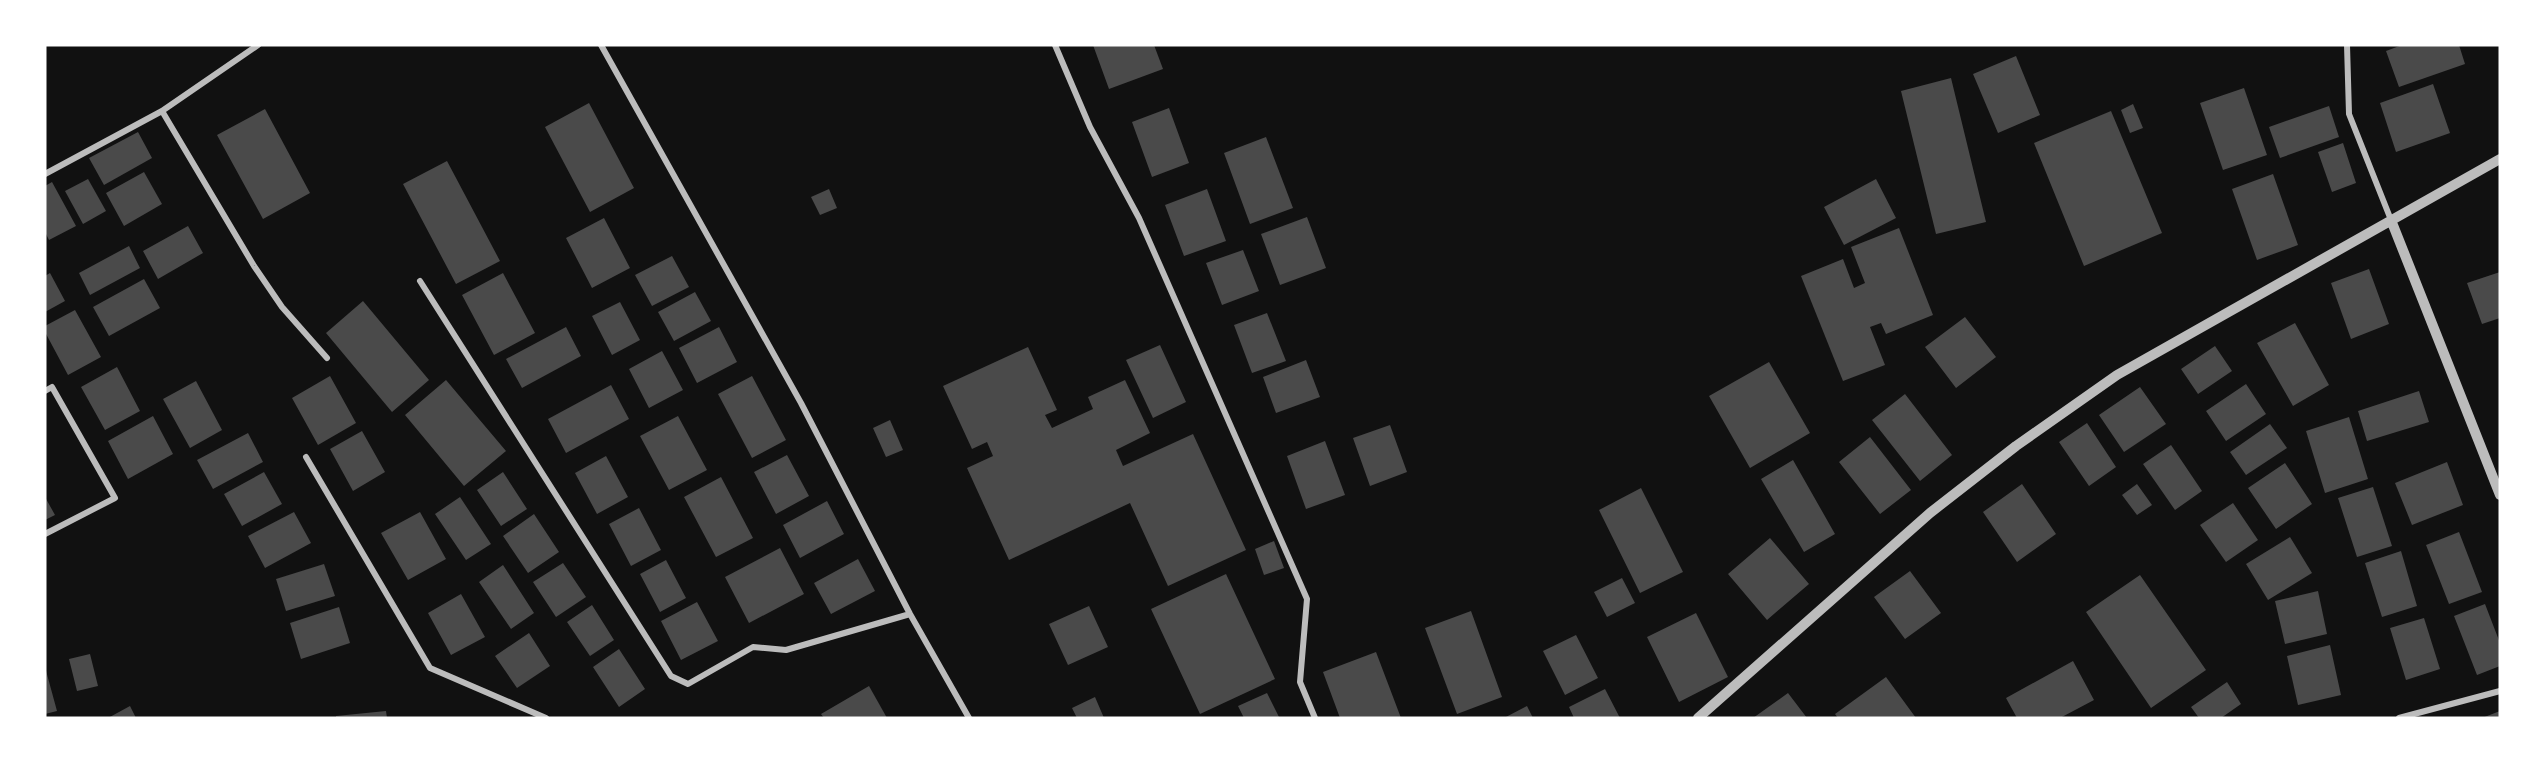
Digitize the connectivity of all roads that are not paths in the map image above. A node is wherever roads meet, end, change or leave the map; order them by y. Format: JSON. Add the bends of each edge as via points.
{"nodes":[{"id":1,"x":258,"y":45,"type":"edge"},
{"id":2,"x":601,"y":45,"type":"edge"},
{"id":3,"x":1055,"y":45,"type":"edge"},
{"id":4,"x":2347,"y":45,"type":"edge"},
{"id":5,"x":162,"y":111,"type":"junction"},
{"id":6,"x":2500,"y":159,"type":"edge"},
{"id":7,"x":45,"y":174,"type":"edge"},
{"id":8,"x":2391,"y":220,"type":"junction"},
{"id":9,"x":420,"y":281,"type":"dead end"},
{"id":10,"x":327,"y":358,"type":"dead end"},
{"id":11,"x":45,"y":391,"type":"edge"},
{"id":12,"x":306,"y":457,"type":"dead end"},
{"id":13,"x":2500,"y":495,"type":"edge"},
{"id":14,"x":45,"y":534,"type":"edge"},
{"id":15,"x":910,"y":614,"type":"junction"},
{"id":16,"x":2500,"y":691,"type":"edge"},
{"id":17,"x":546,"y":718,"type":"edge"},
{"id":18,"x":969,"y":718,"type":"edge"},
{"id":19,"x":1315,"y":718,"type":"edge"},
{"id":20,"x":1698,"y":718,"type":"edge"},
{"id":21,"x":2399,"y":718,"type":"edge"}],
"edges":[{"from":1,"to":5,"type":"street"},
{"from":2,"to":15,"type":"street","via":[[801,403]]},
{"from":3,"to":19,"type":"street","via":[[1090,127],[1139,218],[1307,598],[1300,682]]},
{"from":4,"to":8,"type":"street","via":[[2349,114]]},
{"from":5,"to":7,"type":"street"},
{"from":5,"to":10,"type":"street","via":[[254,266],[282,307]]},
{"from":6,"to":8,"type":"street"},
{"from":8,"to":13,"type":"street"},
{"from":8,"to":20,"type":"street","via":[[2117,375],[2016,446],[1930,513]]},
{"from":9,"to":15,"type":"street","via":[[671,676],[688,684],[753,647],[786,650]]},
{"from":11,"to":14,"type":"street","via":[[52,387],[115,498]]},
{"from":12,"to":17,"type":"street","via":[[430,668]]},
{"from":15,"to":18,"type":"street"},
{"from":16,"to":21,"type":"street"}]}
